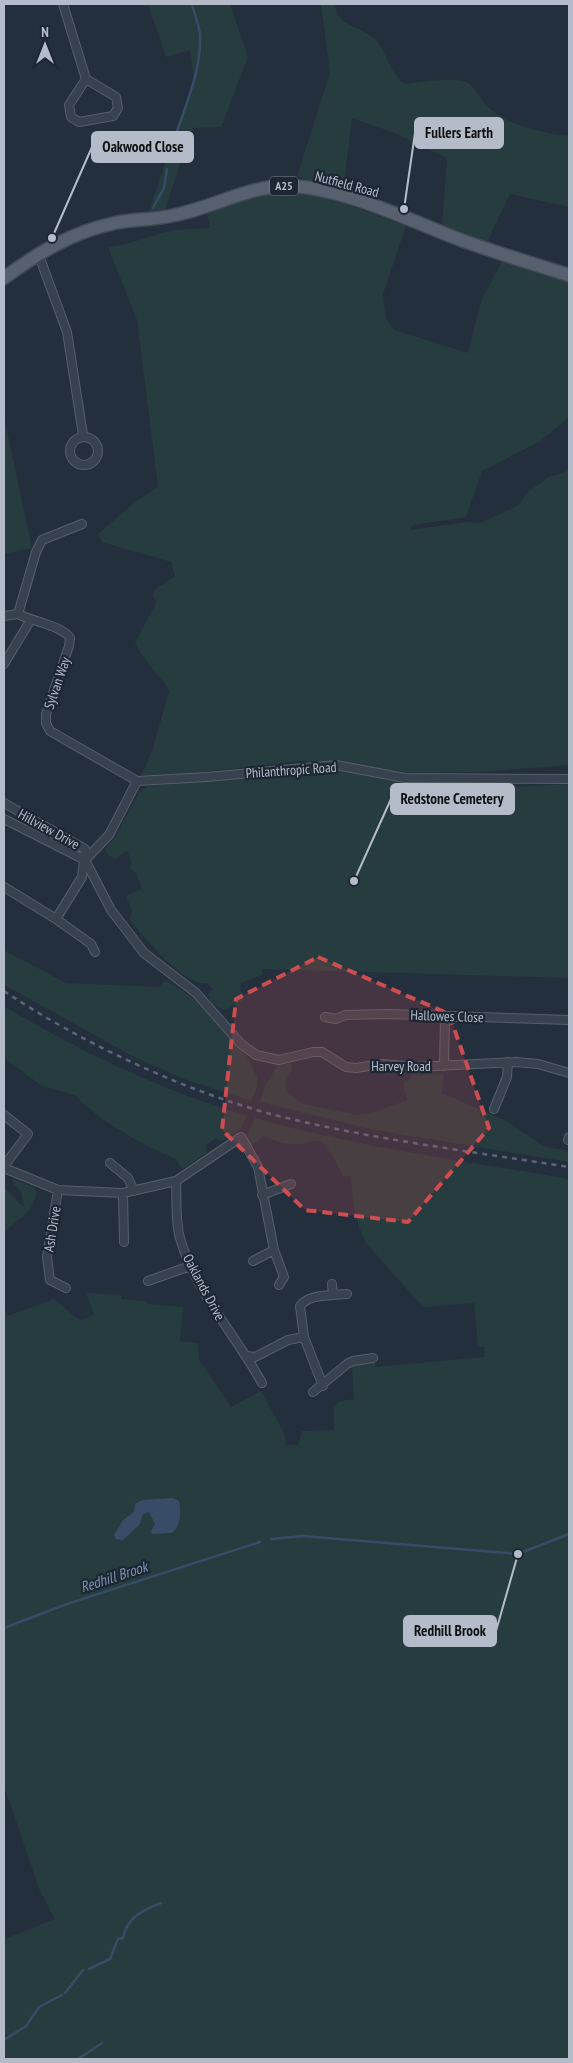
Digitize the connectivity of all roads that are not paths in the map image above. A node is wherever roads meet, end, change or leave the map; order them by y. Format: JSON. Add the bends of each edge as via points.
{"nodes":[{"id":1,"x":63,"y":4,"type":"edge"},
{"id":2,"x":86,"y":79,"type":"junction"},
{"id":3,"x":38,"y":253,"type":"junction"},
{"id":4,"x":569,"y":275,"type":"edge"},
{"id":5,"x":4,"y":278,"type":"edge"},
{"id":6,"x":83,"y":435,"type":"dead end"},
{"id":7,"x":82,"y":524,"type":"dead end"},
{"id":8,"x":18,"y":614,"type":"junction"},
{"id":9,"x":4,"y":616,"type":"edge"},
{"id":10,"x":30,"y":621,"type":"junction"},
{"id":11,"x":4,"y":664,"type":"edge"},
{"id":12,"x":569,"y":779,"type":"edge"},
{"id":13,"x":137,"y":781,"type":"junction"},
{"id":14,"x":4,"y":803,"type":"edge"},
{"id":15,"x":4,"y":819,"type":"edge"},
{"id":16,"x":85,"y":860,"type":"junction"},
{"id":17,"x":4,"y":887,"type":"edge"},
{"id":18,"x":56,"y":919,"type":"junction"},
{"id":19,"x":95,"y":952,"type":"dead end"},
{"id":20,"x":445,"y":1016,"type":"junction"},
{"id":21,"x":325,"y":1017,"type":"dead end"},
{"id":22,"x":569,"y":1020,"type":"edge"},
{"id":23,"x":508,"y":1062,"type":"junction"},
{"id":24,"x":444,"y":1066,"type":"junction"},
{"id":25,"x":569,"y":1073,"type":"edge"},
{"id":26,"x":494,"y":1109,"type":"dead end"},
{"id":27,"x":4,"y":1115,"type":"edge"},
{"id":28,"x":110,"y":1163,"type":"dead end"},
{"id":29,"x":4,"y":1167,"type":"edge"},
{"id":30,"x":176,"y":1181,"type":"junction"},
{"id":31,"x":291,"y":1184,"type":"dead end"},
{"id":32,"x":58,"y":1190,"type":"junction"},
{"id":33,"x":134,"y":1191,"type":"junction"},
{"id":34,"x":123,"y":1194,"type":"junction"},
{"id":35,"x":262,"y":1195,"type":"junction"},
{"id":36,"x":124,"y":1242,"type":"dead end"},
{"id":37,"x":274,"y":1250,"type":"junction"},
{"id":38,"x":253,"y":1261,"type":"dead end"},
{"id":39,"x":190,"y":1266,"type":"junction"},
{"id":40,"x":148,"y":1281,"type":"dead end"},
{"id":41,"x":332,"y":1284,"type":"dead end"},
{"id":42,"x":279,"y":1285,"type":"dead end"},
{"id":43,"x":66,"y":1288,"type":"dead end"},
{"id":44,"x":348,"y":1294,"type":"dead end"},
{"id":45,"x":333,"y":1295,"type":"junction"},
{"id":46,"x":304,"y":1337,"type":"junction"},
{"id":47,"x":247,"y":1356,"type":"junction"},
{"id":48,"x":373,"y":1358,"type":"dead end"},
{"id":49,"x":262,"y":1383,"type":"dead end"},
{"id":50,"x":323,"y":1386,"type":"junction"},
{"id":51,"x":313,"y":1392,"type":"dead end"}],
"edges":[{"from":1,"to":2,"type":"street"},
{"from":2,"to":2,"type":"street","via":[[116,97],[118,108],[113,116],[79,122],[71,116],[69,105]]},
{"from":3,"to":4,"type":"main road","name":"Nutfield Road","number":"A25","via":[[66,238],[101,226],[175,216],[252,192],[285,186],[368,204],[460,240]]},
{"from":3,"to":5,"type":"main road","name":"Nutfield Road","number":"A25"},
{"from":3,"to":6,"type":"street","via":[[68,332]]},
{"from":7,"to":8,"type":"street","via":[[42,540]]},
{"from":8,"to":9,"type":"street"},
{"from":8,"to":10,"type":"street","name":"Sylvan Way"},
{"from":10,"to":11,"type":"street"},
{"from":10,"to":13,"type":"street","name":"Sylvan Way","via":[[60,629],[70,638],[46,714],[50,732]]},
{"from":12,"to":13,"type":"street","name":"Philanthropic Road","via":[[405,778],[336,765],[207,778]]},
{"from":13,"to":16,"type":"street","via":[[109,835]]},
{"from":14,"to":16,"type":"street","name":"Hillview Drive","via":[[85,849]]},
{"from":15,"to":16,"type":"street"},
{"from":16,"to":18,"type":"street","via":[[82,877]]},
{"from":16,"to":24,"type":"street","name":"Harvey Road","via":[[110,910],[144,953],[196,993],[241,1044],[256,1055],[278,1060],[313,1052],[328,1054],[346,1066],[356,1068],[382,1064]]},
{"from":17,"to":18,"type":"street"},
{"from":18,"to":19,"type":"street","via":[[91,944]]},
{"from":20,"to":21,"type":"street","name":"Hallowes Close","via":[[361,1014],[336,1019]]},
{"from":20,"to":22,"type":"street","name":"Hallowes Close"},
{"from":20,"to":24,"type":"street"},
{"from":23,"to":24,"type":"street","name":"Harvey Road"},
{"from":23,"to":25,"type":"street","name":"Harvey Road","via":[[538,1064]]},
{"from":23,"to":26,"type":"street","via":[[507,1077]]},
{"from":27,"to":29,"type":"street","via":[[28,1134]]},
{"from":28,"to":33,"type":"street","via":[[128,1178]]},
{"from":29,"to":32,"type":"street"},
{"from":30,"to":33,"type":"street"},
{"from":30,"to":35,"type":"street","via":[[241,1137],[258,1167]]},
{"from":30,"to":39,"type":"street","name":"Oaklands Drive","via":[[180,1236]]},
{"from":31,"to":35,"type":"street"},
{"from":32,"to":34,"type":"street"},
{"from":32,"to":43,"type":"street","name":"Ash Drive","via":[[46,1257],[50,1280]]},
{"from":33,"to":34,"type":"street"},
{"from":34,"to":36,"type":"street"},
{"from":35,"to":37,"type":"street"},
{"from":37,"to":38,"type":"street"},
{"from":37,"to":42,"type":"street","via":[[284,1277]]},
{"from":39,"to":40,"type":"street"},
{"from":39,"to":47,"type":"street","name":"Oaklands Drive","via":[[223,1323]]},
{"from":41,"to":45,"type":"street"},
{"from":44,"to":45,"type":"street"},
{"from":45,"to":46,"type":"street","via":[[313,1297],[300,1306]]},
{"from":46,"to":47,"type":"street","via":[[288,1340],[255,1356]]},
{"from":46,"to":50,"type":"street"},
{"from":47,"to":49,"type":"street","name":"Oaklands Drive"},
{"from":48,"to":50,"type":"street","via":[[347,1364]]},
{"from":50,"to":51,"type":"street"}]}
